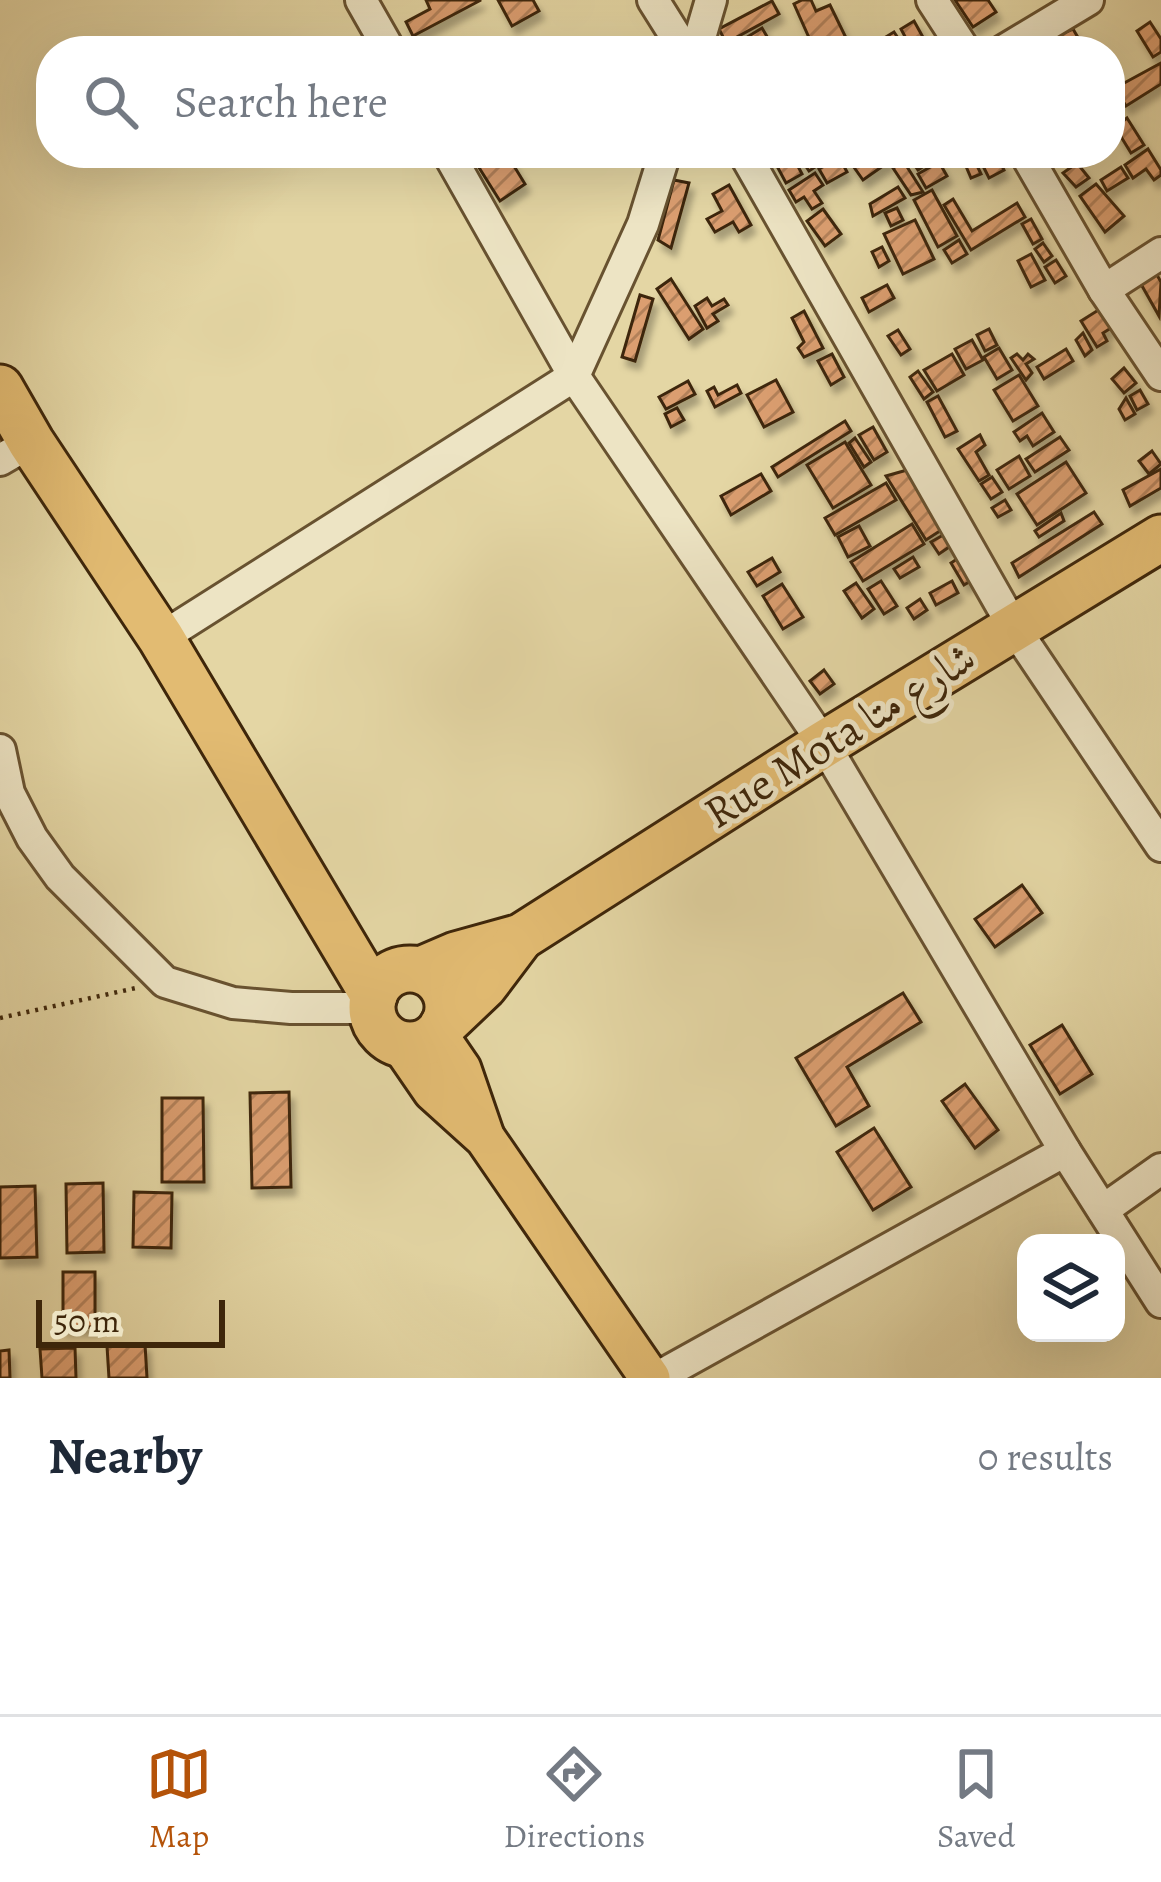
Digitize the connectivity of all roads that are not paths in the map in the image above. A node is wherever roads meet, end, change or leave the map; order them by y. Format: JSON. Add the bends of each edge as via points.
{"nodes":[{"id":1,"x":361,"y":0,"type":"edge"},
{"id":2,"x":653,"y":0,"type":"edge"},
{"id":3,"x":711,"y":0,"type":"edge"},
{"id":4,"x":932,"y":0,"type":"edge"},
{"id":5,"x":1088,"y":0,"type":"edge"},
{"id":6,"x":381,"y":36,"type":"edge"},
{"id":7,"x":676,"y":36,"type":"edge"},
{"id":8,"x":700,"y":36,"type":"edge"},
{"id":9,"x":955,"y":36,"type":"edge"},
{"id":10,"x":1028,"y":36,"type":"edge"},
{"id":11,"x":456,"y":168,"type":"edge"},
{"id":12,"x":660,"y":168,"type":"edge"},
{"id":13,"x":753,"y":168,"type":"edge"},
{"id":14,"x":1034,"y":168,"type":"edge"},
{"id":15,"x":1161,"y":253,"type":"edge"},
{"id":16,"x":1104,"y":290,"type":"junction"},
{"id":17,"x":1161,"y":375,"type":"edge"},
{"id":18,"x":574,"y":376,"type":"junction"},
{"id":19,"x":0,"y":388,"type":"edge"},
{"id":20,"x":16,"y":451,"type":"edge"},
{"id":21,"x":1161,"y":538,"type":"edge"},
{"id":22,"x":1013,"y":626,"type":"junction"},
{"id":23,"x":161,"y":638,"type":"junction"},
{"id":24,"x":824,"y":745,"type":"junction"},
{"id":25,"x":0,"y":750,"type":"edge"},
{"id":26,"x":1161,"y":846,"type":"edge"},
{"id":27,"x":521,"y":937,"type":"junction"},
{"id":28,"x":391,"y":986,"type":"junction"},
{"id":29,"x":427,"y":1034,"type":"junction"},
{"id":30,"x":1065,"y":1151,"type":"junction"},
{"id":31,"x":1161,"y":1169,"type":"edge"},
{"id":32,"x":1102,"y":1210,"type":"junction"},
{"id":33,"x":1161,"y":1302,"type":"edge"},
{"id":34,"x":653,"y":1378,"type":"edge"}],
"edges":[{"from":1,"to":6,"type":"street"},
{"from":2,"to":7,"type":"street"},
{"from":3,"to":8,"type":"street"},
{"from":4,"to":9,"type":"street"},
{"from":5,"to":10,"type":"street"},
{"from":11,"to":18,"type":"street"},
{"from":12,"to":18,"type":"street"},
{"from":13,"to":22,"type":"street"},
{"from":14,"to":16,"type":"street"},
{"from":15,"to":16,"type":"street"},
{"from":16,"to":17,"type":"street"},
{"from":18,"to":23,"type":"street"},
{"from":18,"to":24,"type":"street"},
{"from":19,"to":20,"type":"highway"},
{"from":20,"to":23,"type":"highway"},
{"from":21,"to":22,"type":"highway","name":"Rue Mota شارع متا"},
{"from":22,"to":24,"type":"highway","name":"Rue Mota شارع متا"},
{"from":22,"to":26,"type":"street"},
{"from":23,"to":28,"type":"highway","via":[[313,892],[358,927]]},
{"from":24,"to":27,"type":"highway","name":"Rue Mota شارع متا"},
{"from":24,"to":30,"type":"street"},
{"from":25,"to":28,"type":"street","via":[[9,793],[32,838],[165,982],[233,1003],[291,1008]]},
{"from":27,"to":28,"type":"highway","via":[[456,955]]},
{"from":27,"to":29,"type":"highway","via":[[484,986]]},
{"from":28,"to":29,"type":"highway","via":[[376,1024],[386,1036]]},
{"from":28,"to":29,"type":"highway","via":[[440,982],[448,1004]]},
{"from":29,"to":34,"type":"main road","via":[[434,1091],[484,1138]]},
{"from":30,"to":32,"type":"street"},
{"from":30,"to":34,"type":"street"},
{"from":31,"to":32,"type":"street"},
{"from":32,"to":33,"type":"street"}]}
